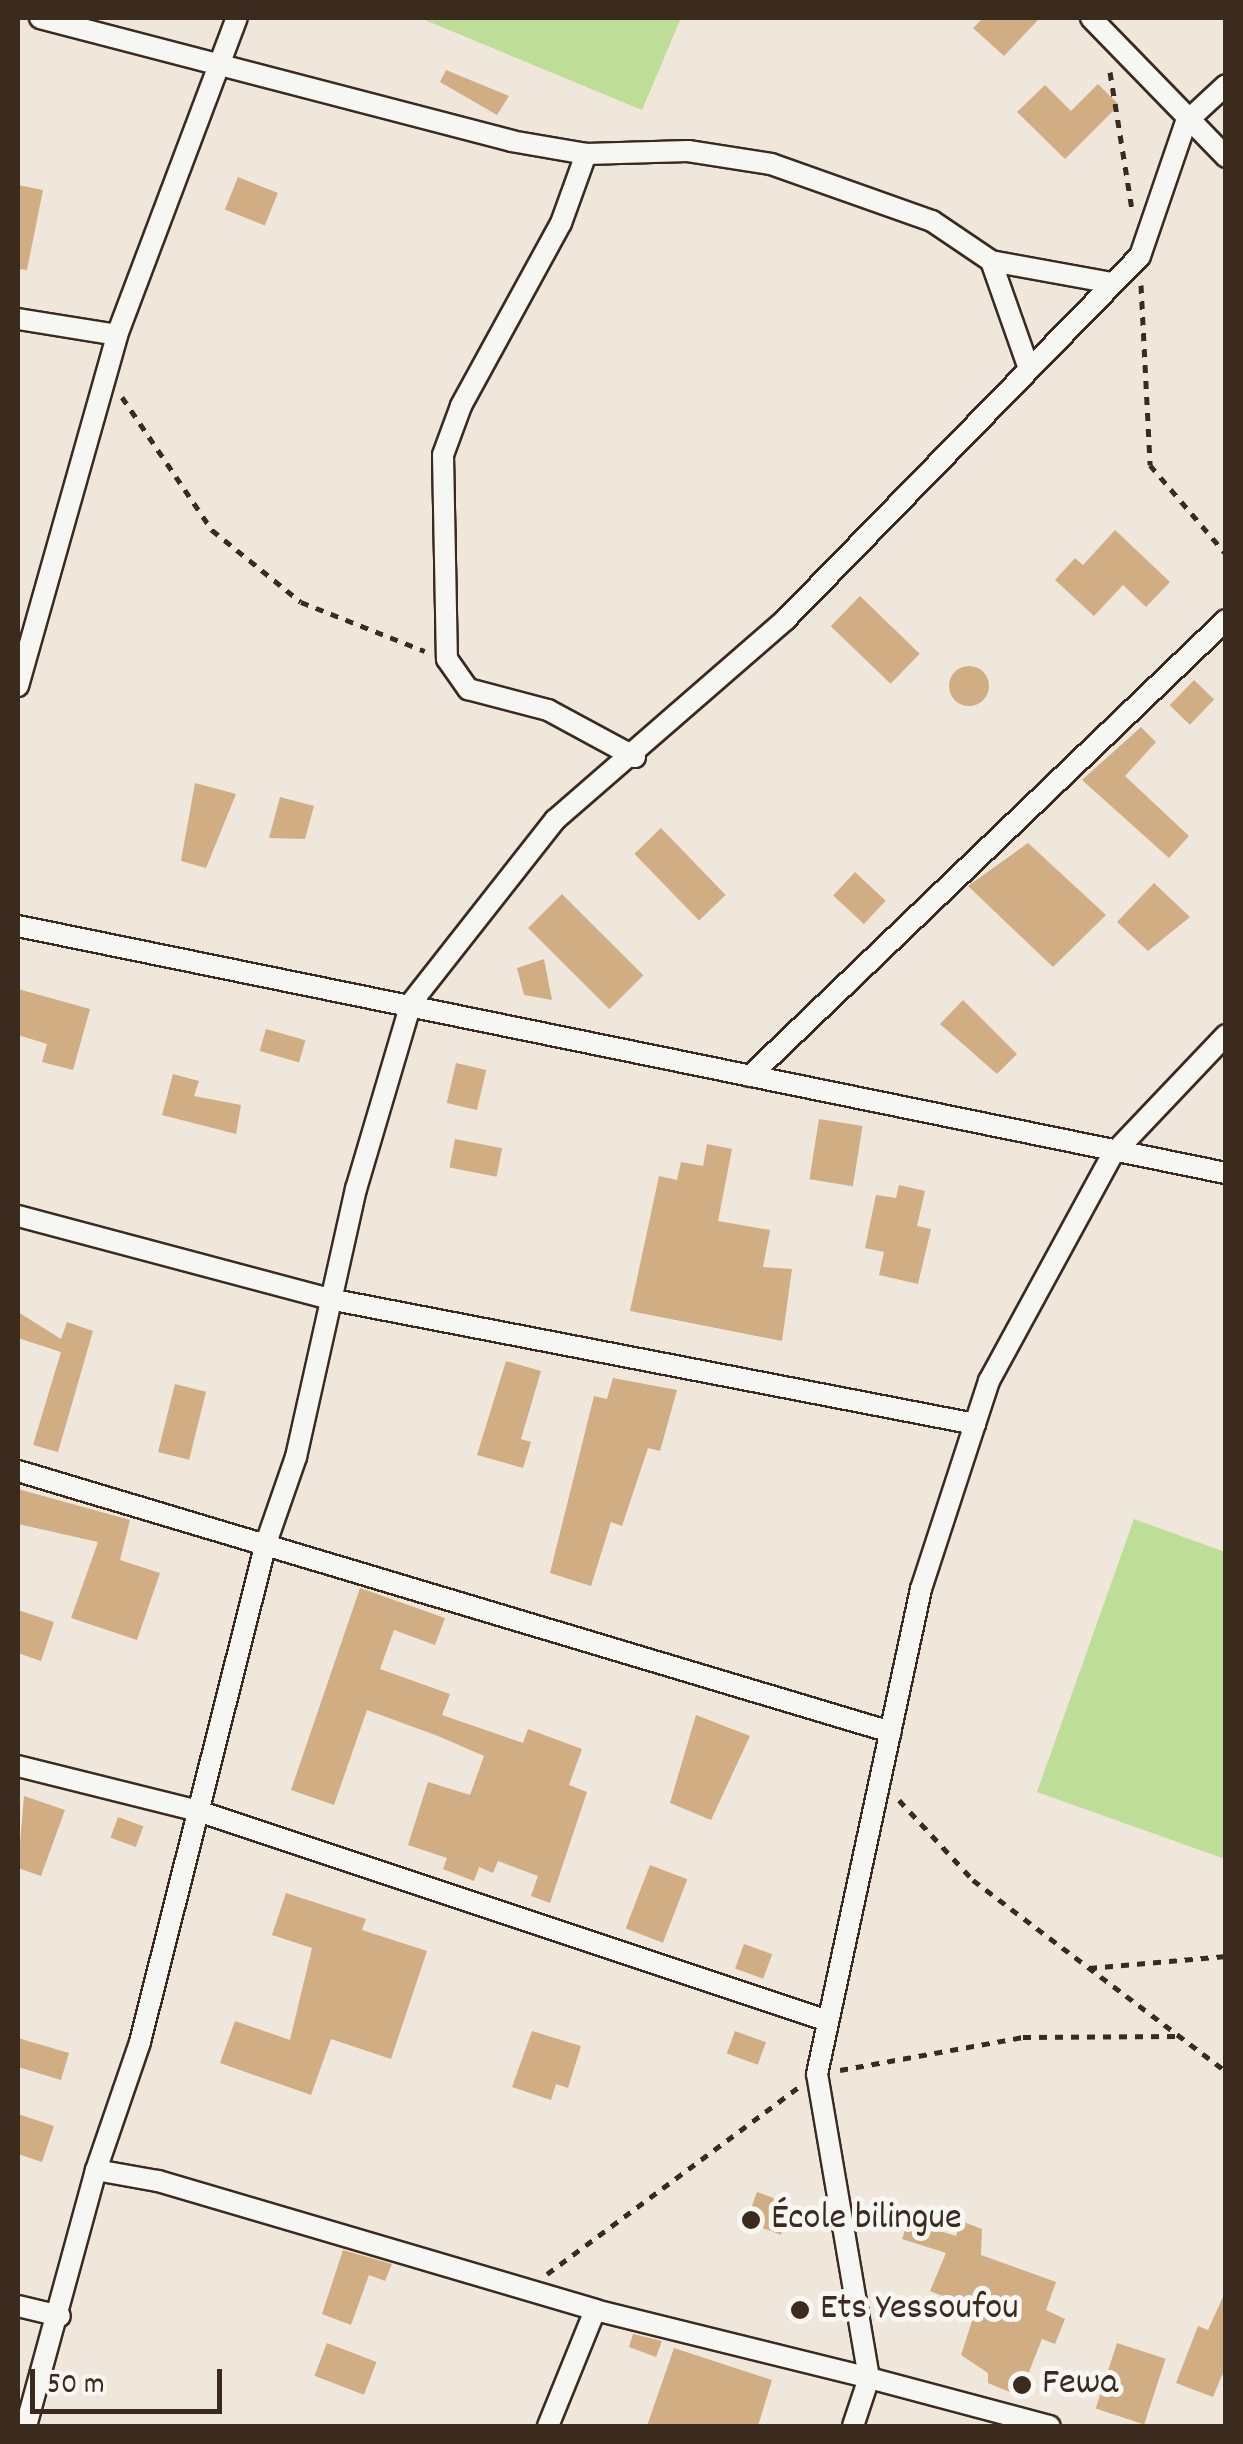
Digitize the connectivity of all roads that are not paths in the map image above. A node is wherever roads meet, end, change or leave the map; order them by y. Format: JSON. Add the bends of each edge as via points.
{"nodes":[{"id":1,"x":40,"y":18,"type":"edge"},
{"id":2,"x":237,"y":18,"type":"edge"},
{"id":3,"x":1091,"y":18,"type":"edge"},
{"id":4,"x":219,"y":60,"type":"junction"},
{"id":5,"x":1226,"y":86,"type":"edge"},
{"id":6,"x":1186,"y":122,"type":"junction"},
{"id":7,"x":586,"y":154,"type":"junction"},
{"id":8,"x":1226,"y":157,"type":"edge"},
{"id":9,"x":991,"y":260,"type":"junction"},
{"id":10,"x":1112,"y":283,"type":"junction"},
{"id":11,"x":18,"y":318,"type":"edge"},
{"id":12,"x":117,"y":335,"type":"junction"},
{"id":13,"x":1029,"y":368,"type":"junction"},
{"id":14,"x":27,"y":610,"type":"edge"},
{"id":15,"x":1226,"y":620,"type":"edge"},
{"id":16,"x":18,"y":686,"type":"edge"},
{"id":17,"x":635,"y":757,"type":"junction"},
{"id":18,"x":18,"y":926,"type":"edge"},
{"id":19,"x":411,"y":1003,"type":"junction"},
{"id":20,"x":1226,"y":1035,"type":"edge"},
{"id":21,"x":750,"y":1076,"type":"junction"},
{"id":22,"x":1114,"y":1154,"type":"junction"},
{"id":23,"x":1226,"y":1172,"type":"edge"},
{"id":24,"x":18,"y":1216,"type":"edge"},
{"id":25,"x":329,"y":1299,"type":"junction"},
{"id":26,"x":975,"y":1424,"type":"junction"},
{"id":27,"x":18,"y":1470,"type":"edge"},
{"id":28,"x":266,"y":1543,"type":"junction"},
{"id":29,"x":890,"y":1732,"type":"junction"},
{"id":30,"x":18,"y":1766,"type":"edge"},
{"id":31,"x":195,"y":1810,"type":"junction"},
{"id":32,"x":828,"y":2021,"type":"junction"},
{"id":33,"x":96,"y":2170,"type":"junction"},
{"id":34,"x":18,"y":2306,"type":"edge"},
{"id":35,"x":595,"y":2310,"type":"junction"},
{"id":36,"x":60,"y":2316,"type":"junction"},
{"id":37,"x":870,"y":2378,"type":"junction"},
{"id":38,"x":26,"y":2426,"type":"edge"},
{"id":39,"x":548,"y":2426,"type":"edge"},
{"id":40,"x":852,"y":2426,"type":"edge"},
{"id":41,"x":1050,"y":2426,"type":"edge"}],
"edges":[{"from":1,"to":4,"type":"street"},
{"from":2,"to":4,"type":"street"},
{"from":3,"to":6,"type":"street"},
{"from":4,"to":7,"type":"street","via":[[434,122]]},
{"from":4,"to":12,"type":"street"},
{"from":5,"to":6,"type":"street"},
{"from":6,"to":8,"type":"street"},
{"from":6,"to":10,"type":"street","via":[[1140,256]]},
{"from":7,"to":9,"type":"street","via":[[688,151],[771,164],[932,222]]},
{"from":7,"to":17,"type":"street","via":[[560,223],[443,454],[447,660],[468,689],[548,710]]},
{"from":9,"to":10,"type":"street"},
{"from":9,"to":13,"type":"street"},
{"from":10,"to":13,"type":"street"},
{"from":11,"to":12,"type":"street"},
{"from":12,"to":14,"type":"street"},
{"from":13,"to":17,"type":"street","via":[[785,620]]},
{"from":14,"to":16,"type":"street"},
{"from":15,"to":21,"type":"street"},
{"from":17,"to":19,"type":"street","via":[[555,820]]},
{"from":18,"to":19,"type":"street"},
{"from":19,"to":21,"type":"street"},
{"from":19,"to":25,"type":"street"},
{"from":20,"to":22,"type":"street"},
{"from":21,"to":22,"type":"street"},
{"from":22,"to":23,"type":"street"},
{"from":22,"to":26,"type":"street","via":[[989,1382]]},
{"from":24,"to":25,"type":"street"},
{"from":25,"to":26,"type":"street"},
{"from":25,"to":28,"type":"street","via":[[296,1457]]},
{"from":26,"to":29,"type":"street","via":[[921,1590]]},
{"from":27,"to":28,"type":"street"},
{"from":28,"to":29,"type":"street"},
{"from":28,"to":31,"type":"street"},
{"from":29,"to":32,"type":"street"},
{"from":30,"to":31,"type":"street"},
{"from":31,"to":32,"type":"street"},
{"from":31,"to":33,"type":"street","via":[[140,2042]]},
{"from":32,"to":37,"type":"street","via":[[817,2074]]},
{"from":33,"to":35,"type":"street","via":[[158,2181]]},
{"from":33,"to":36,"type":"street"},
{"from":34,"to":36,"type":"street"},
{"from":35,"to":37,"type":"street"},
{"from":35,"to":39,"type":"street"},
{"from":36,"to":38,"type":"street"},
{"from":37,"to":40,"type":"street"},
{"from":37,"to":41,"type":"street"}]}
